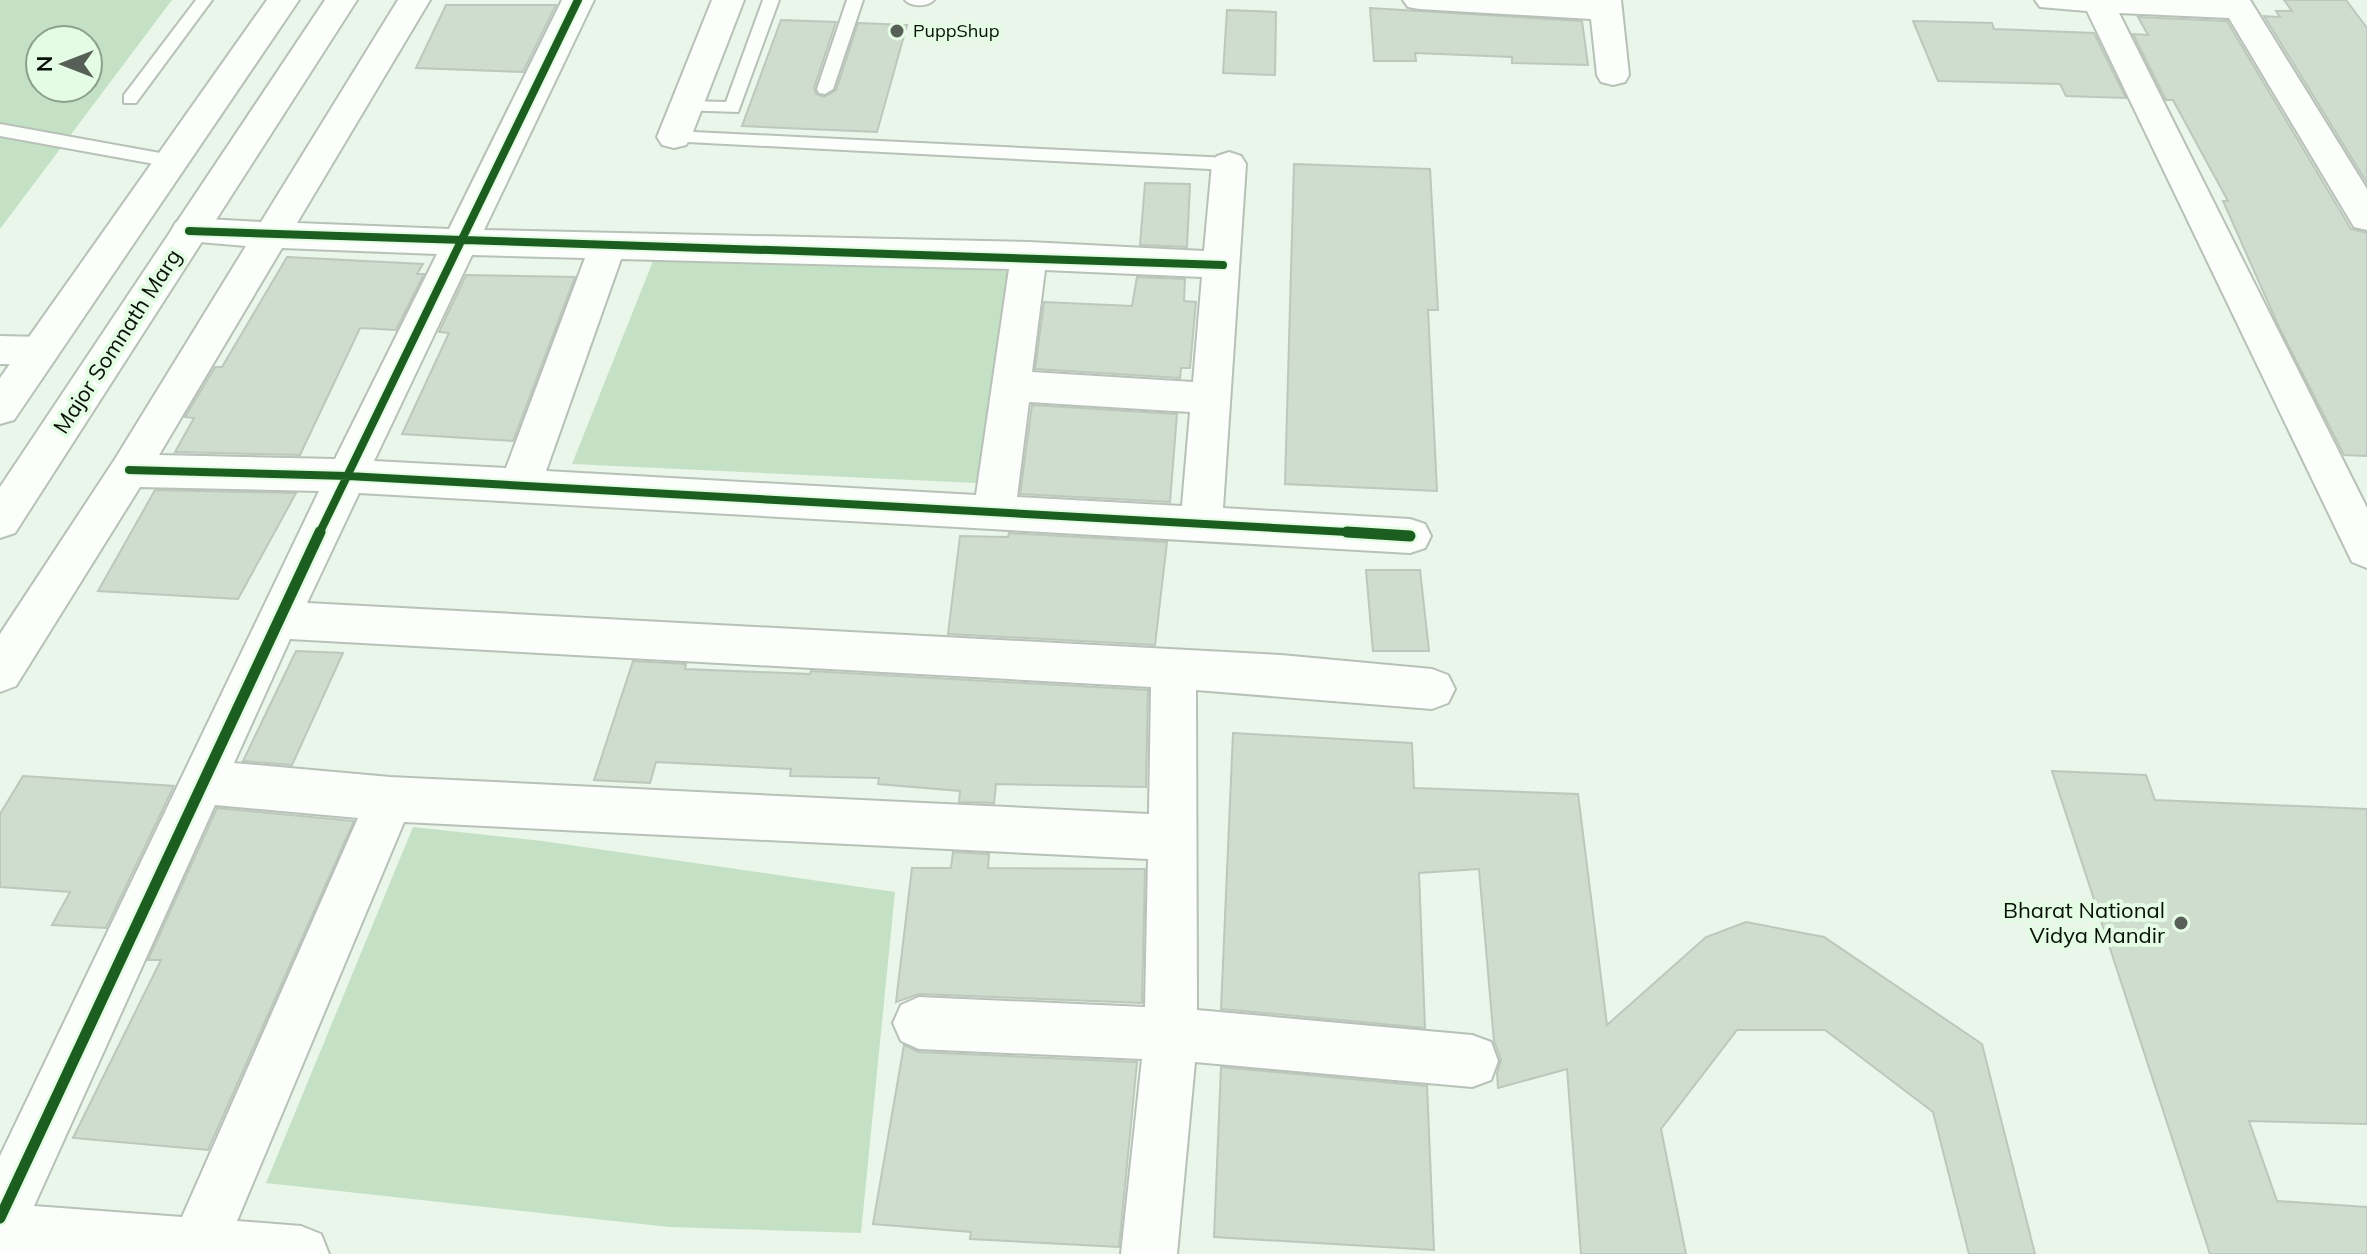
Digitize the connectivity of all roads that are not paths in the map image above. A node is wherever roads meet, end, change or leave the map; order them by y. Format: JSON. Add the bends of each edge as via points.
{"nodes":[{"id":1,"x":204,"y":0,"type":"edge"},
{"id":2,"x":283,"y":0,"type":"edge"},
{"id":3,"x":341,"y":0,"type":"edge"},
{"id":4,"x":414,"y":0,"type":"edge"},
{"id":5,"x":578,"y":0,"type":"edge"},
{"id":6,"x":728,"y":0,"type":"edge"},
{"id":7,"x":771,"y":0,"type":"edge"},
{"id":8,"x":855,"y":0,"type":"edge"},
{"id":9,"x":913,"y":0,"type":"edge"},
{"id":10,"x":926,"y":0,"type":"edge"},
{"id":11,"x":1419,"y":0,"type":"edge"},
{"id":12,"x":2051,"y":0,"type":"edge"},
{"id":13,"x":2098,"y":2,"type":"junction"},
{"id":14,"x":2237,"y":4,"type":"edge"},
{"id":15,"x":1606,"y":5,"type":"edge"},
{"id":16,"x":1613,"y":75,"type":"dead end"},
{"id":17,"x":825,"y":89,"type":"dead end"},
{"id":18,"x":130,"y":99,"type":"dead end"},
{"id":19,"x":686,"y":106,"type":"junction"},
{"id":20,"x":0,"y":130,"type":"edge"},
{"id":21,"x":674,"y":137,"type":"joint"},
{"id":22,"x":171,"y":161,"type":"junction"},
{"id":23,"x":234,"y":162,"type":"junction"},
{"id":24,"x":1229,"y":164,"type":"joint"},
{"id":25,"x":2367,"y":218,"type":"edge"},
{"id":26,"x":189,"y":231,"type":"junction"},
{"id":27,"x":272,"y":235,"type":"junction"},
{"id":28,"x":461,"y":243,"type":"junction"},
{"id":29,"x":608,"y":245,"type":"junction"},
{"id":30,"x":1029,"y":255,"type":"junction"},
{"id":31,"x":1223,"y":265,"type":"junction"},
{"id":32,"x":0,"y":350,"type":"edge"},
{"id":33,"x":40,"y":351,"type":"junction"},
{"id":34,"x":1012,"y":386,"type":"junction"},
{"id":35,"x":1213,"y":398,"type":"junction"},
{"id":36,"x":0,"y":409,"type":"edge"},
{"id":37,"x":129,"y":470,"type":"junction"},
{"id":38,"x":348,"y":476,"type":"junction"},
{"id":39,"x":519,"y":488,"type":"junction"},
{"id":40,"x":994,"y":511,"type":"junction"},
{"id":41,"x":0,"y":521,"type":"edge"},
{"id":42,"x":1201,"y":524,"type":"junction"},
{"id":43,"x":1410,"y":536,"type":"dead end"},
{"id":44,"x":2367,"y":550,"type":"edge"},
{"id":45,"x":277,"y":620,"type":"junction"},
{"id":46,"x":1174,"y":670,"type":"junction"},
{"id":47,"x":0,"y":672,"type":"edge"},
{"id":48,"x":1432,"y":689,"type":"dead end"},
{"id":49,"x":203,"y":782,"type":"junction"},
{"id":50,"x":390,"y":799,"type":"junction"},
{"id":51,"x":1173,"y":838,"type":"junction"},
{"id":52,"x":919,"y":1023,"type":"dead end"},
{"id":53,"x":1171,"y":1034,"type":"junction"},
{"id":54,"x":1472,"y":1061,"type":"dead end"},
{"id":55,"x":0,"y":1218,"type":"edge"},
{"id":56,"x":0,"y":1232,"type":"edge"},
{"id":57,"x":197,"y":1248,"type":"junction"},
{"id":58,"x":301,"y":1254,"type":"edge"},
{"id":59,"x":1149,"y":1254,"type":"edge"}],
"edges":[{"from":1,"to":18,"type":"lane"},
{"from":2,"to":22,"type":"street"},
{"from":3,"to":23,"type":"street","name":"Major Somnath Marg"},
{"from":4,"to":27,"type":"street"},
{"from":5,"to":28,"type":"street"},
{"from":6,"to":19,"type":"street"},
{"from":7,"to":19,"type":"lane","via":[[732,108]]},
{"from":8,"to":17,"type":"lane"},
{"from":9,"to":10,"type":"lane"},
{"from":11,"to":15,"type":"street"},
{"from":12,"to":13,"type":"street"},
{"from":13,"to":14,"type":"street"},
{"from":13,"to":44,"type":"street"},
{"from":14,"to":25,"type":"street"},
{"from":15,"to":16,"type":"street"},
{"from":19,"to":21,"type":"street"},
{"from":20,"to":22,"type":"lane"},
{"from":21,"to":24,"type":"lane"},
{"from":22,"to":23,"type":"street"},
{"from":22,"to":33,"type":"street"},
{"from":23,"to":26,"type":"street","name":"Major Somnath Marg"},
{"from":24,"to":31,"type":"street"},
{"from":26,"to":27,"type":"street"},
{"from":26,"to":41,"type":"street","name":"Major Somnath Marg"},
{"from":27,"to":28,"type":"street"},
{"from":27,"to":37,"type":"street"},
{"from":28,"to":29,"type":"street"},
{"from":28,"to":38,"type":"street"},
{"from":29,"to":30,"type":"street"},
{"from":29,"to":39,"type":"street"},
{"from":30,"to":31,"type":"street"},
{"from":30,"to":34,"type":"street"},
{"from":31,"to":35,"type":"street"},
{"from":32,"to":33,"type":"street"},
{"from":33,"to":36,"type":"street"},
{"from":34,"to":35,"type":"street"},
{"from":34,"to":40,"type":"street"},
{"from":35,"to":42,"type":"street"},
{"from":37,"to":38,"type":"street"},
{"from":37,"to":47,"type":"street"},
{"from":38,"to":39,"type":"street"},
{"from":38,"to":45,"type":"street"},
{"from":39,"to":40,"type":"street"},
{"from":40,"to":42,"type":"street"},
{"from":42,"to":43,"type":"street"},
{"from":45,"to":46,"type":"street"},
{"from":45,"to":49,"type":"street"},
{"from":46,"to":48,"type":"street"},
{"from":46,"to":51,"type":"street"},
{"from":49,"to":50,"type":"street"},
{"from":49,"to":55,"type":"street"},
{"from":50,"to":51,"type":"street"},
{"from":50,"to":57,"type":"street"},
{"from":51,"to":53,"type":"street"},
{"from":52,"to":53,"type":"street"},
{"from":53,"to":54,"type":"street"},
{"from":53,"to":59,"type":"street"},
{"from":56,"to":57,"type":"street"},
{"from":57,"to":58,"type":"street"}]}
